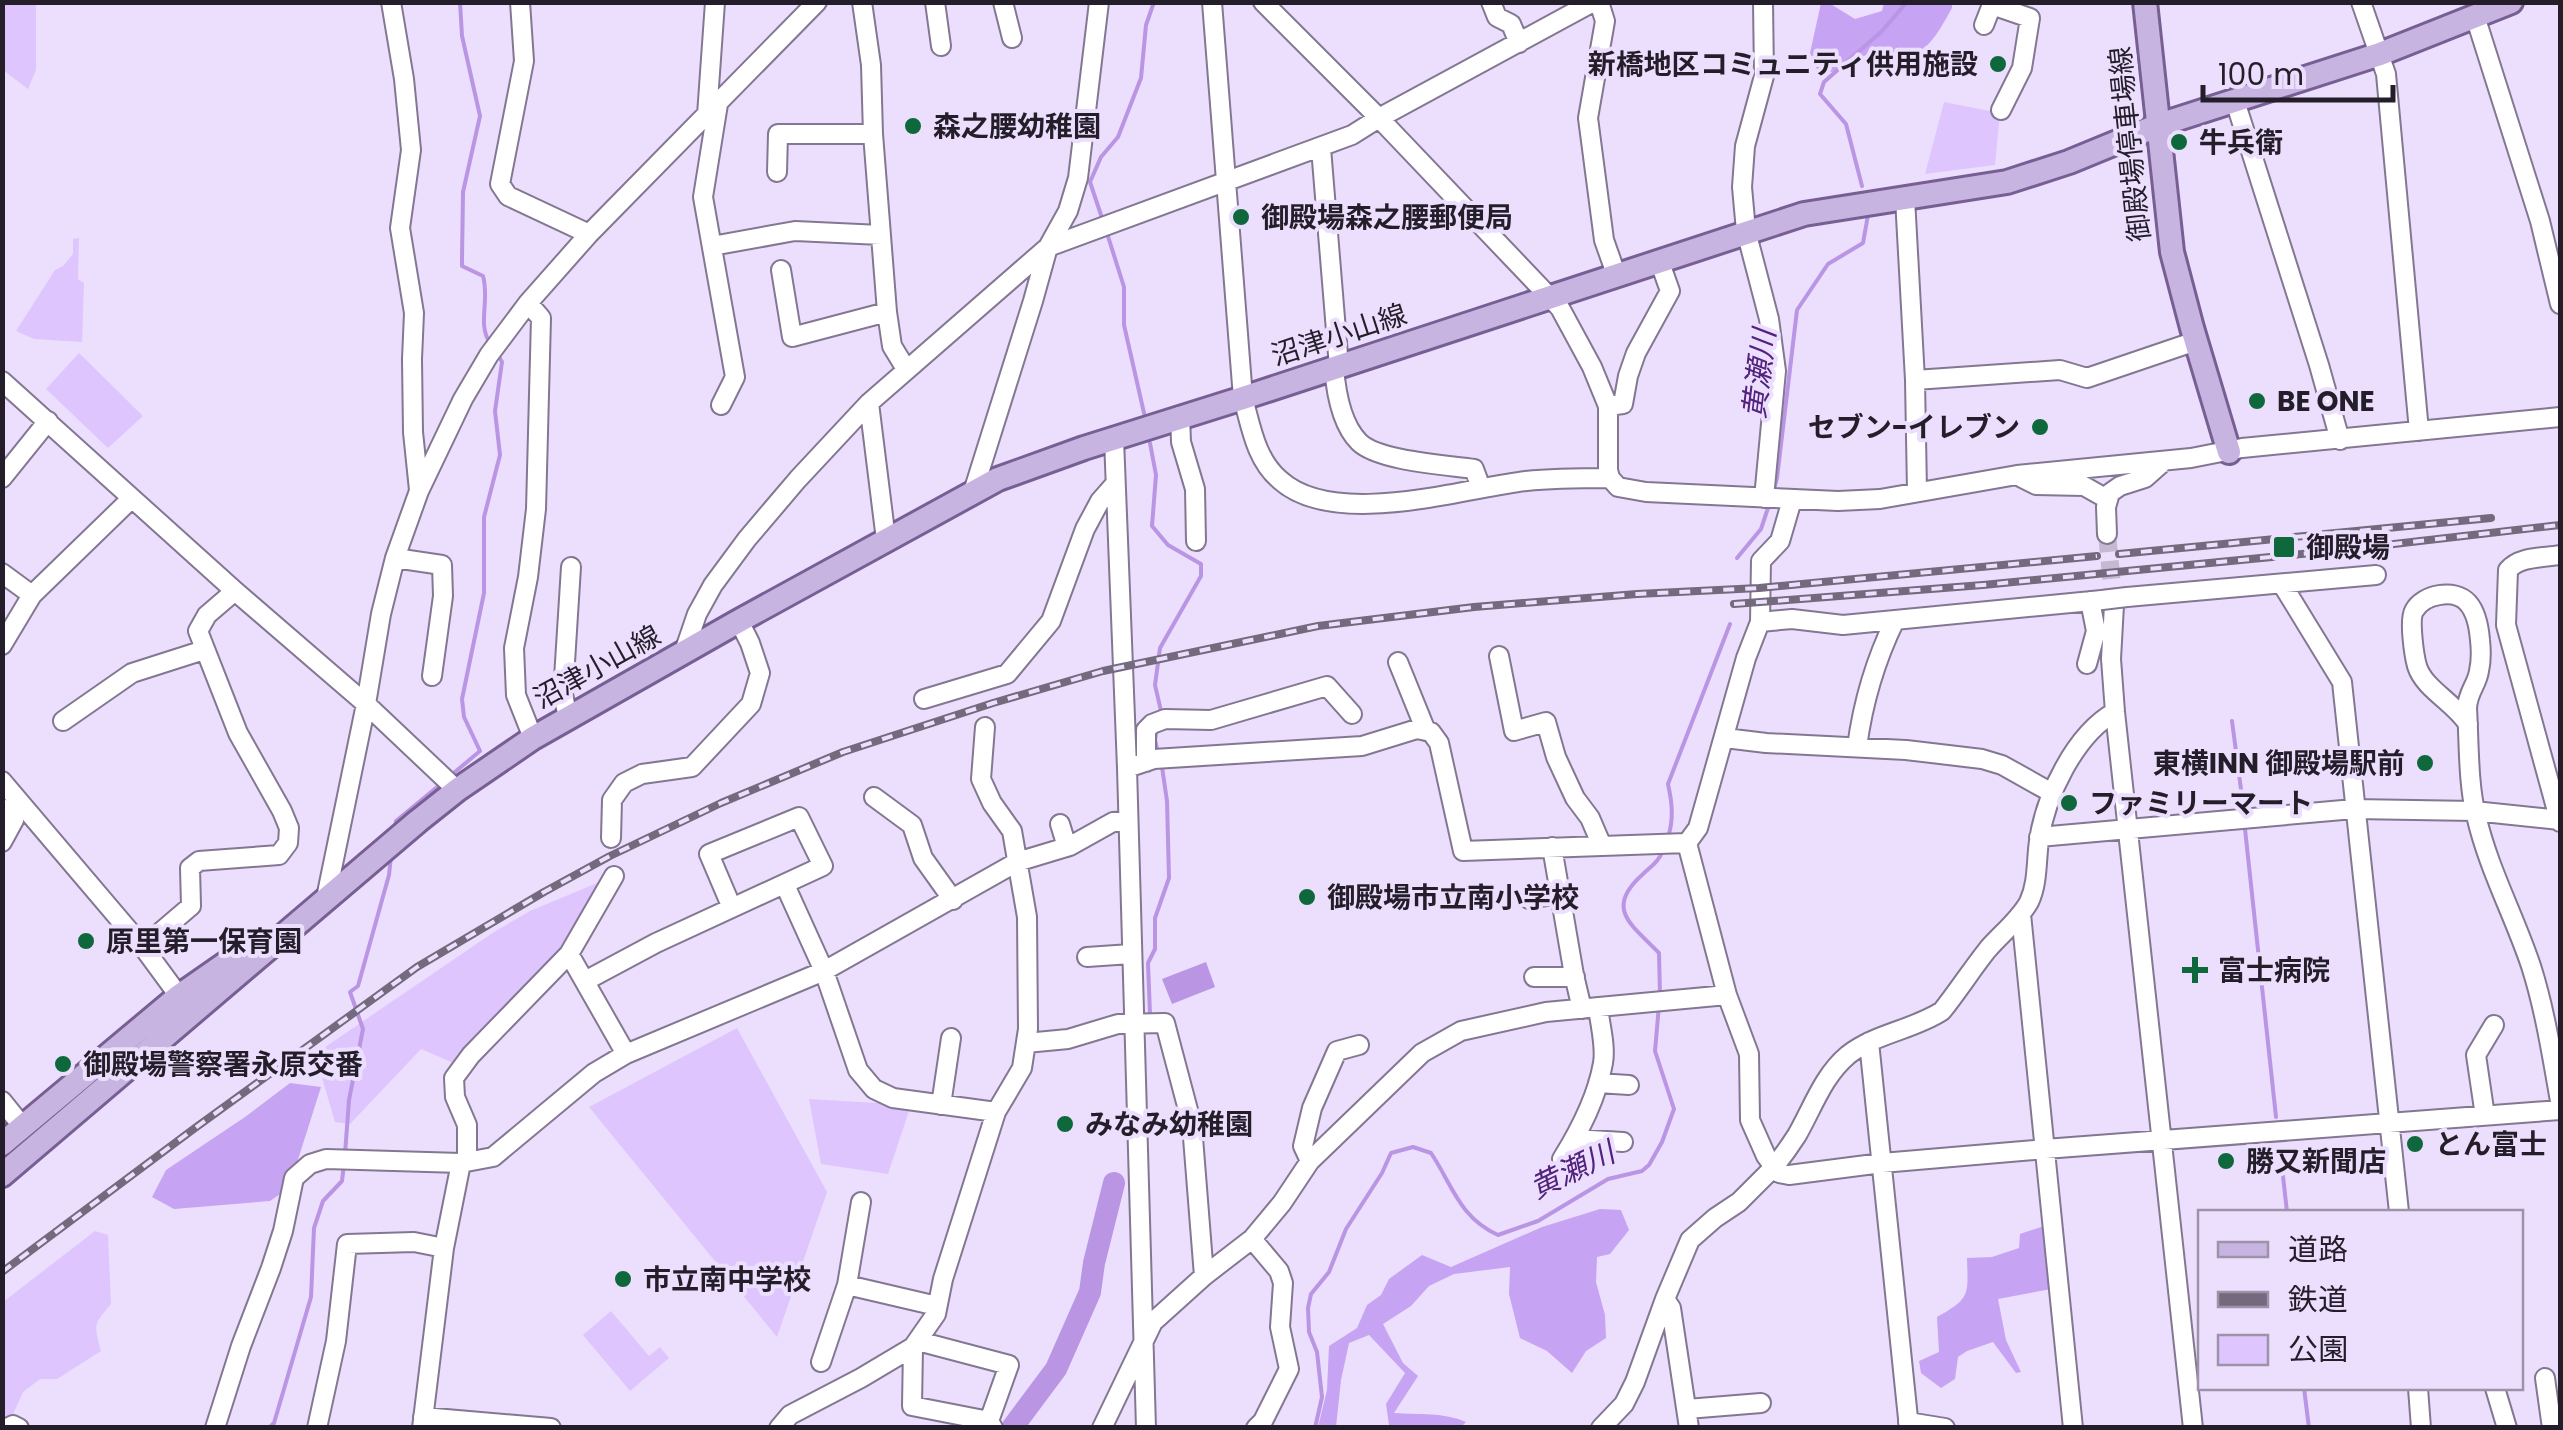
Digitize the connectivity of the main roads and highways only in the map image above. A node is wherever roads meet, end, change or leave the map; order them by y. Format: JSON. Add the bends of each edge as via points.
{"nodes":[{"id":1,"x":2145,"y":2,"type":"edge"},
{"id":2,"x":2511,"y":2,"type":"edge"},
{"id":3,"x":2159,"y":125,"type":"junction"},
{"id":4,"x":2229,"y":452,"type":"road end"},
{"id":5,"x":282,"y":934,"type":"junction"},
{"id":6,"x":2,"y":1144,"type":"edge"},
{"id":7,"x":2,"y":1175,"type":"edge"}],
"edges":[{"from":1,"to":3,"type":"main road","name":"御殿場停車場線"},
{"from":2,"to":3,"type":"main road","name":"沼津小山線","via":[[2380,54]]},
{"from":3,"to":4,"type":"main road","name":"御殿場停車場線","via":[[2172,252]]},
{"from":3,"to":5,"type":"main road","name":"沼津小山線","via":[[2007,182],[1818,211],[1746,231],[998,480],[533,738],[457,790]]},
{"from":5,"to":6,"type":"main road","name":"沼津小山線","via":[[179,996]]},
{"from":5,"to":7,"type":"main road","name":"沼津小山線"}]}
